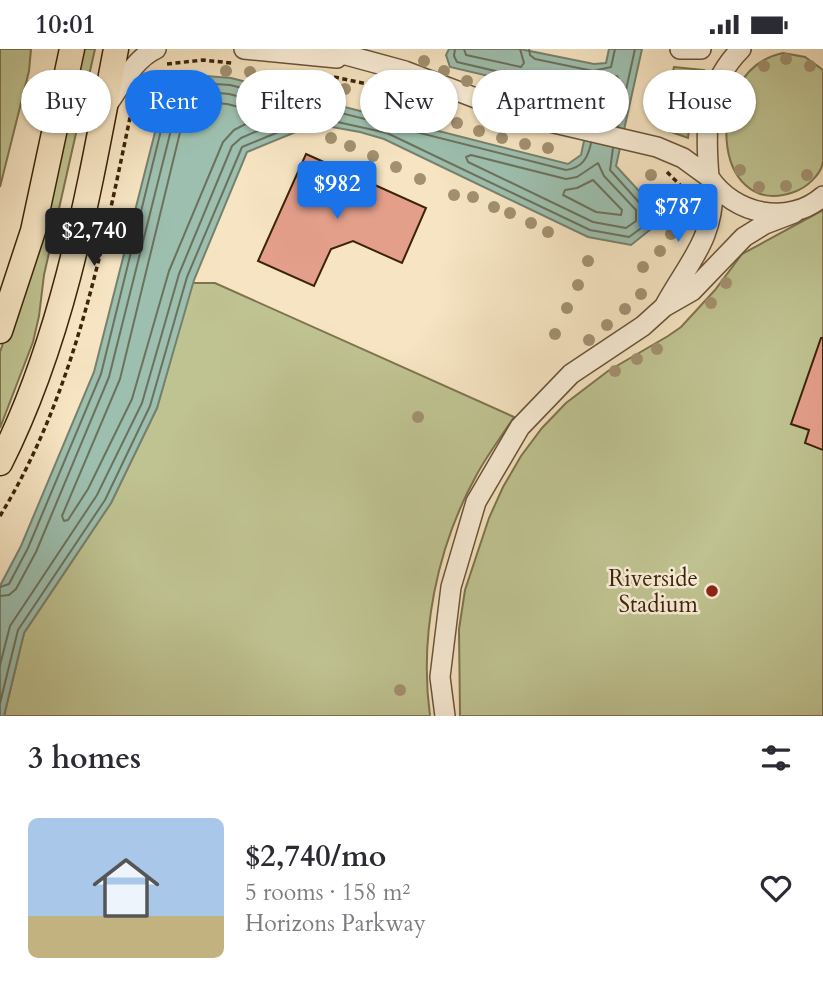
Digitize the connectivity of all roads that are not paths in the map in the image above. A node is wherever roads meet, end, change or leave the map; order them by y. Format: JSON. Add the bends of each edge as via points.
{"nodes":[{"id":1,"x":72,"y":49,"type":"edge"},
{"id":2,"x":117,"y":49,"type":"edge"},
{"id":3,"x":156,"y":49,"type":"edge"},
{"id":4,"x":324,"y":49,"type":"edge"},
{"id":5,"x":680,"y":49,"type":"edge"},
{"id":6,"x":701,"y":49,"type":"edge"},
{"id":7,"x":741,"y":49,"type":"edge"},
{"id":8,"x":241,"y":56,"type":"edge"},
{"id":9,"x":363,"y":59,"type":"junction"},
{"id":10,"x":111,"y":79,"type":"edge"},
{"id":11,"x":111,"y":100,"type":"edge"},
{"id":12,"x":100,"y":133,"type":"edge"},
{"id":13,"x":711,"y":180,"type":"junction"},
{"id":14,"x":823,"y":196,"type":"edge"},
{"id":15,"x":794,"y":213,"type":"junction"},
{"id":16,"x":664,"y":307,"type":"junction"},
{"id":17,"x":0,"y":331,"type":"edge"},
{"id":18,"x":0,"y":463,"type":"edge"},
{"id":19,"x":445,"y":716,"type":"edge"}],
"edges":[{"from":1,"to":17,"type":"main road","via":[[33,231]]},
{"from":2,"to":10,"type":"main road"},
{"from":3,"to":11,"type":"street","via":[[131,72]]},
{"from":4,"to":9,"type":"street"},
{"from":5,"to":6,"type":"street"},
{"from":7,"to":13,"type":"street","via":[[719,80],[709,105],[706,131]]},
{"from":8,"to":9,"type":"street"},
{"from":9,"to":13,"type":"street","via":[[520,115],[657,147],[683,158]]},
{"from":12,"to":18,"type":"main road","via":[[50,341]]},
{"from":13,"to":15,"type":"street","via":[[751,209]]},
{"from":13,"to":16,"type":"street","via":[[714,204],[709,228]]},
{"from":14,"to":15,"type":"street"},
{"from":15,"to":16,"type":"street","via":[[752,231],[692,291]]},
{"from":16,"to":19,"type":"street","via":[[571,374],[520,427],[476,502],[451,587],[440,677]]}]}
